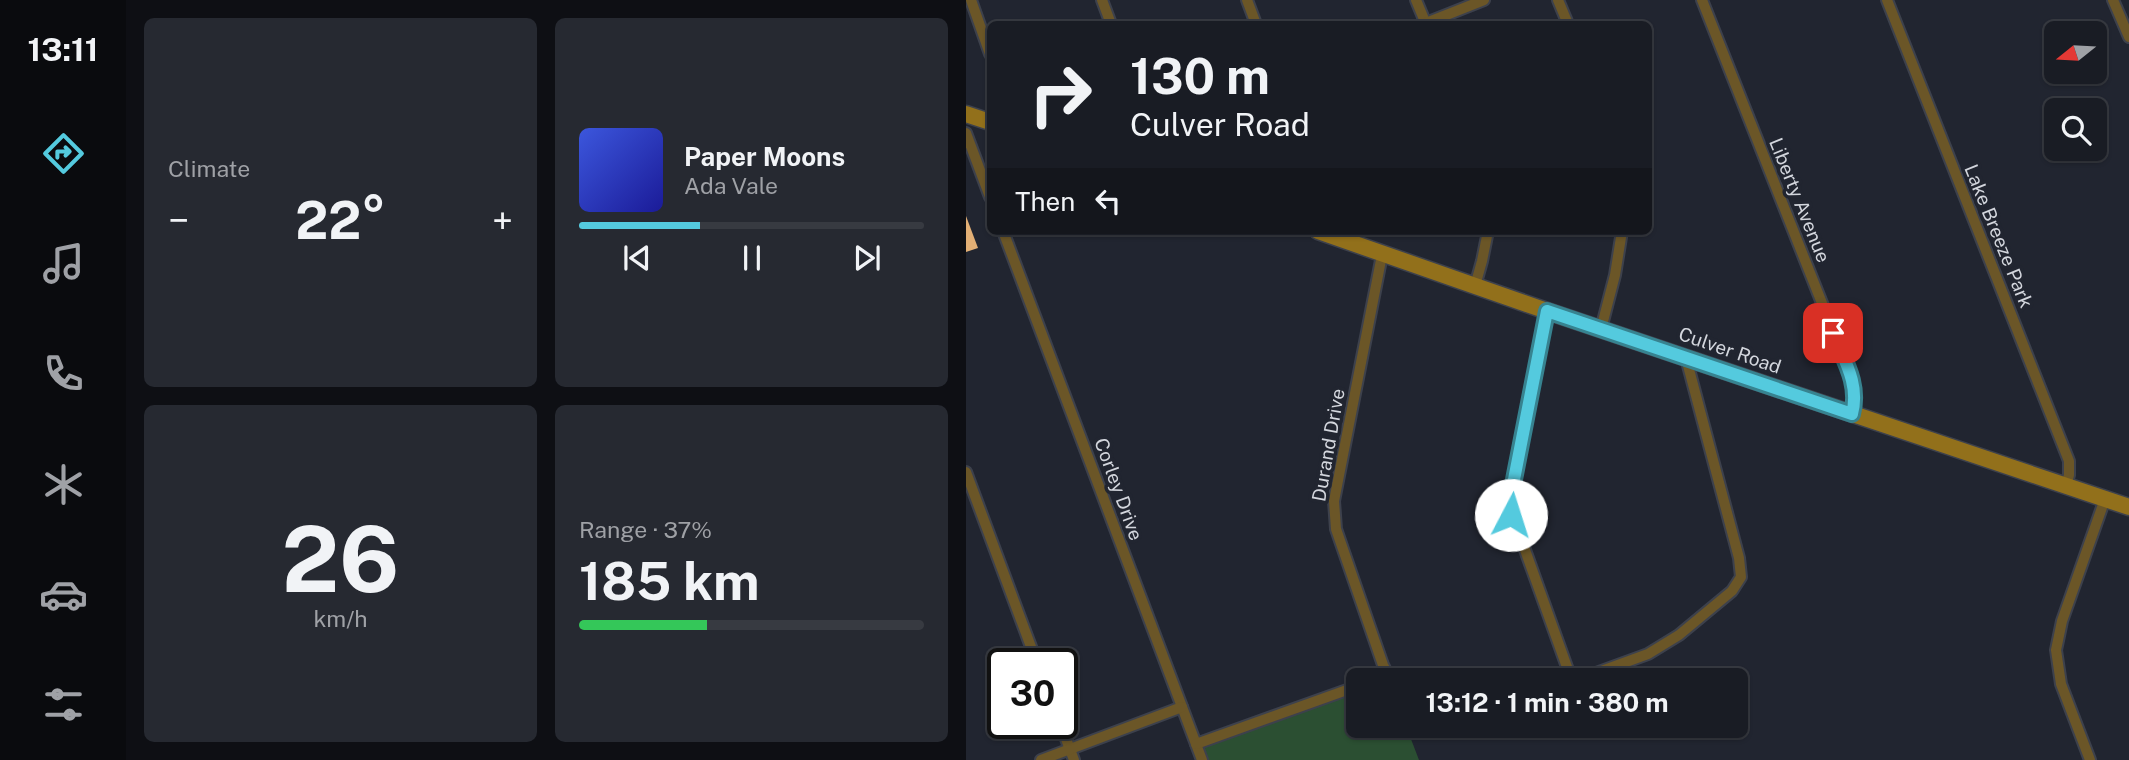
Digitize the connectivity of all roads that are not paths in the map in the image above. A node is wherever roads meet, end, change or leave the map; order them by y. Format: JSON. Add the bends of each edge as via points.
{"nodes":[{"id":1,"x":971,"y":0,"type":"edge"},
{"id":2,"x":1102,"y":0,"type":"edge"},
{"id":3,"x":1247,"y":0,"type":"edge"},
{"id":4,"x":1416,"y":0,"type":"edge"},
{"id":5,"x":1484,"y":0,"type":"edge"},
{"id":6,"x":1558,"y":0,"type":"edge"},
{"id":7,"x":1702,"y":0,"type":"edge"},
{"id":8,"x":1887,"y":0,"type":"edge"},
{"id":9,"x":2113,"y":0,"type":"edge"},
{"id":10,"x":1110,"y":21,"type":"edge"},
{"id":11,"x":1255,"y":21,"type":"edge"},
{"id":12,"x":1425,"y":21,"type":"edge"},
{"id":13,"x":1433,"y":21,"type":"edge"},
{"id":14,"x":1567,"y":21,"type":"edge"},
{"id":15,"x":2129,"y":37,"type":"edge"},
{"id":16,"x":987,"y":45,"type":"edge"},
{"id":17,"x":966,"y":114,"type":"edge"},
{"id":18,"x":987,"y":121,"type":"edge"},
{"id":19,"x":966,"y":133,"type":"edge"},
{"id":20,"x":987,"y":189,"type":"edge"},
{"id":21,"x":1005,"y":235,"type":"edge"},
{"id":22,"x":1329,"y":235,"type":"edge"},
{"id":23,"x":1487,"y":235,"type":"edge"},
{"id":24,"x":1621,"y":235,"type":"edge"},
{"id":25,"x":1382,"y":255,"type":"junction"},
{"id":26,"x":1475,"y":286,"type":"junction"},
{"id":27,"x":1547,"y":311,"type":"junction"},
{"id":28,"x":1601,"y":329,"type":"junction"},
{"id":29,"x":1686,"y":358,"type":"junction"},
{"id":30,"x":1852,"y":414,"type":"junction"},
{"id":31,"x":966,"y":472,"type":"edge"},
{"id":32,"x":2066,"y":486,"type":"junction"},
{"id":33,"x":2105,"y":499,"type":"junction"},
{"id":34,"x":2129,"y":507,"type":"edge"},
{"id":35,"x":1031,"y":648,"type":"edge"},
{"id":36,"x":1384,"y":668,"type":"edge"},
{"id":37,"x":1568,"y":668,"type":"edge"},
{"id":38,"x":1609,"y":668,"type":"edge"},
{"id":39,"x":1346,"y":691,"type":"edge"},
{"id":40,"x":1182,"y":707,"type":"junction"},
{"id":41,"x":1196,"y":744,"type":"junction"},
{"id":42,"x":1072,"y":755,"type":"edge"},
{"id":43,"x":1041,"y":760,"type":"edge"},
{"id":44,"x":1202,"y":760,"type":"edge"},
{"id":45,"x":2090,"y":760,"type":"edge"}],
"edges":[{"from":1,"to":16,"type":"street"},
{"from":2,"to":10,"type":"street"},
{"from":3,"to":11,"type":"street"},
{"from":4,"to":12,"type":"street"},
{"from":5,"to":13,"type":"street"},
{"from":6,"to":14,"type":"street"},
{"from":7,"to":30,"type":"street","name":"Liberty Avenue","via":[[1854,384]]},
{"from":8,"to":32,"type":"street","name":"Lake Breeze Park","via":[[2070,461]]},
{"from":9,"to":15,"type":"street"},
{"from":17,"to":18,"type":"main road"},
{"from":19,"to":20,"type":"street"},
{"from":21,"to":40,"type":"street","name":"Corley Drive"},
{"from":22,"to":25,"type":"main road","name":"Culver Road"},
{"from":23,"to":26,"type":"street"},
{"from":24,"to":28,"type":"street"},
{"from":25,"to":26,"type":"main road","name":"Culver Road"},
{"from":25,"to":36,"type":"street","name":"Durand Drive","via":[[1334,515]]},
{"from":26,"to":27,"type":"main road","name":"Culver Road"},
{"from":27,"to":28,"type":"main road","name":"Culver Road"},
{"from":27,"to":37,"type":"street","via":[[1510,508]]},
{"from":28,"to":29,"type":"main road","name":"Culver Road"},
{"from":29,"to":30,"type":"main road","name":"Culver Road"},
{"from":29,"to":38,"type":"street","via":[[1741,577],[1732,591],[1679,635],[1648,654]]},
{"from":30,"to":32,"type":"main road","name":"Culver Road"},
{"from":31,"to":35,"type":"street"},
{"from":32,"to":33,"type":"main road","name":"Culver Road"},
{"from":33,"to":34,"type":"main road","name":"Culver Road"},
{"from":33,"to":45,"type":"street","via":[[2056,650],[2061,684]]},
{"from":39,"to":41,"type":"street"},
{"from":40,"to":41,"type":"street","name":"Corley Drive"},
{"from":40,"to":42,"type":"street"},
{"from":41,"to":44,"type":"street","name":"Corley Drive"},
{"from":42,"to":43,"type":"street"}]}
